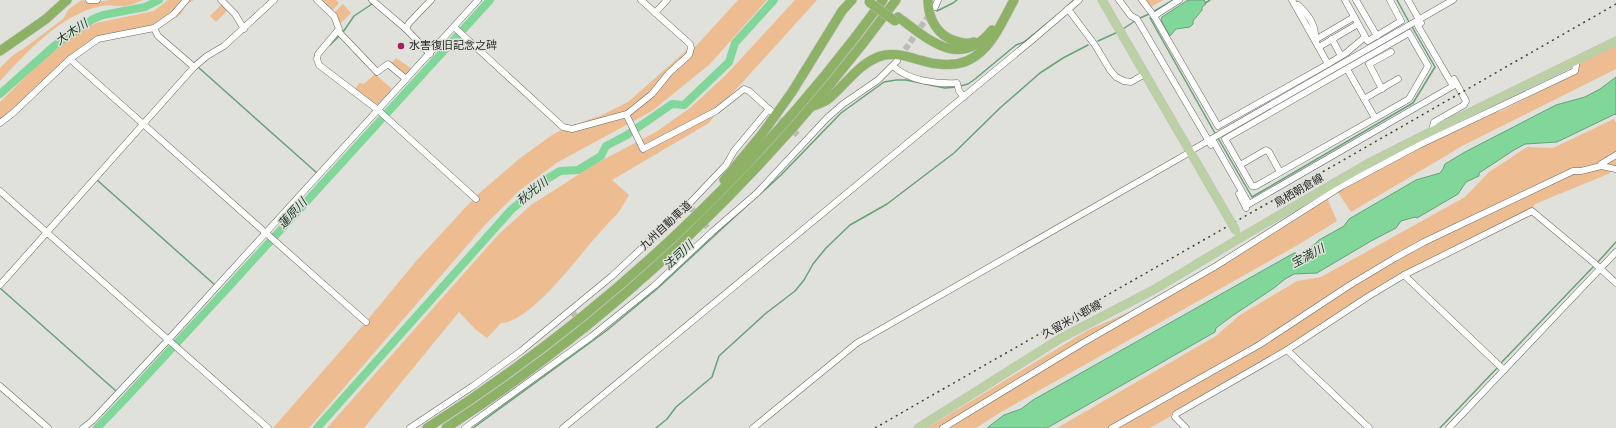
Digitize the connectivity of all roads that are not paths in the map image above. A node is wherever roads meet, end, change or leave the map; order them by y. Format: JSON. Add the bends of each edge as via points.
{"nodes":[{"id":1,"x":67,"y":0,"type":"edge"},
{"id":2,"x":89,"y":0,"type":"edge"},
{"id":3,"x":97,"y":0,"type":"edge"},
{"id":4,"x":186,"y":0,"type":"edge"},
{"id":5,"x":221,"y":0,"type":"edge"},
{"id":6,"x":274,"y":0,"type":"edge"},
{"id":7,"x":317,"y":0,"type":"edge"},
{"id":8,"x":372,"y":0,"type":"edge"},
{"id":9,"x":431,"y":0,"type":"edge"},
{"id":10,"x":478,"y":0,"type":"edge"},
{"id":11,"x":641,"y":0,"type":"edge"},
{"id":12,"x":668,"y":0,"type":"edge"},
{"id":13,"x":852,"y":0,"type":"edge"},
{"id":14,"x":884,"y":0,"type":"edge"},
{"id":15,"x":896,"y":0,"type":"edge"},
{"id":16,"x":928,"y":0,"type":"edge"},
{"id":17,"x":938,"y":0,"type":"edge"},
{"id":18,"x":1009,"y":0,"type":"edge"},
{"id":19,"x":1014,"y":0,"type":"edge"},
{"id":20,"x":1079,"y":0,"type":"edge"},
{"id":21,"x":1102,"y":0,"type":"edge"},
{"id":22,"x":1119,"y":0,"type":"edge"},
{"id":23,"x":1142,"y":0,"type":"edge"},
{"id":24,"x":1179,"y":0,"type":"edge"},
{"id":25,"x":1344,"y":0,"type":"edge"},
{"id":26,"x":1356,"y":0,"type":"edge"},
{"id":27,"x":1390,"y":0,"type":"edge"},
{"id":28,"x":1408,"y":0,"type":"edge"},
{"id":29,"x":1453,"y":0,"type":"edge"},
{"id":30,"x":871,"y":1,"type":"edge"},
{"id":31,"x":1294,"y":1,"type":"edge"},
{"id":32,"x":935,"y":7,"type":"tunnel mouth"},
{"id":33,"x":1068,"y":10,"type":"junction"},
{"id":34,"x":655,"y":13,"type":"junction"},
{"id":35,"x":1154,"y":16,"type":"junction"},
{"id":36,"x":1354,"y":17,"type":"junction"},
{"id":37,"x":897,"y":19,"type":"junction"},
{"id":38,"x":1419,"y":23,"type":"junction"},
{"id":39,"x":1358,"y":24,"type":"junction"},
{"id":40,"x":454,"y":27,"type":"junction"},
{"id":41,"x":154,"y":28,"type":"junction"},
{"id":42,"x":244,"y":29,"type":"junction"},
{"id":43,"x":406,"y":29,"type":"junction"},
{"id":44,"x":338,"y":30,"type":"junction"},
{"id":45,"x":997,"y":30,"type":"junction"},
{"id":46,"x":1377,"y":36,"type":"junction"},
{"id":47,"x":984,"y":39,"type":"junction"},
{"id":48,"x":1332,"y":39,"type":"junction"},
{"id":49,"x":1367,"y":39,"type":"junction"},
{"id":50,"x":1315,"y":40,"type":"junction"},
{"id":51,"x":1616,"y":41,"type":"edge"},
{"id":52,"x":1319,"y":47,"type":"junction"},
{"id":53,"x":1371,"y":47,"type":"junction"},
{"id":54,"x":0,"y":51,"type":"edge"},
{"id":55,"x":1391,"y":52,"type":"dead end"},
{"id":56,"x":1375,"y":53,"type":"junction"},
{"id":57,"x":430,"y":54,"type":"junction"},
{"id":58,"x":1341,"y":56,"type":"junction"},
{"id":59,"x":70,"y":59,"type":"junction"},
{"id":60,"x":1577,"y":60,"type":"junction"},
{"id":61,"x":1442,"y":63,"type":"junction"},
{"id":62,"x":1328,"y":64,"type":"junction"},
{"id":63,"x":194,"y":67,"type":"junction"},
{"id":64,"x":1347,"y":69,"type":"junction"},
{"id":65,"x":1145,"y":74,"type":"junction"},
{"id":66,"x":406,"y":79,"type":"junction"},
{"id":67,"x":1398,"y":79,"type":"dead end"},
{"id":68,"x":1382,"y":88,"type":"junction"},
{"id":69,"x":964,"y":97,"type":"junction"},
{"id":70,"x":1364,"y":99,"type":"junction"},
{"id":71,"x":812,"y":106,"type":"junction"},
{"id":72,"x":378,"y":110,"type":"junction"},
{"id":73,"x":627,"y":116,"type":"junction"},
{"id":74,"x":1375,"y":118,"type":"junction"},
{"id":75,"x":0,"y":123,"type":"edge"},
{"id":76,"x":144,"y":124,"type":"junction"},
{"id":77,"x":1432,"y":131,"type":"junction"},
{"id":78,"x":800,"y":137,"type":"tunnel mouth"},
{"id":79,"x":1210,"y":140,"type":"junction"},
{"id":80,"x":806,"y":142,"type":"junction"},
{"id":81,"x":1194,"y":150,"type":"dead end"},
{"id":82,"x":1185,"y":155,"type":"dead end"},
{"id":83,"x":1616,"y":155,"type":"edge"},
{"id":84,"x":1240,"y":165,"type":"junction"},
{"id":85,"x":1602,"y":166,"type":"junction"},
{"id":86,"x":1616,"y":169,"type":"edge"},
{"id":87,"x":1280,"y":172,"type":"junction"},
{"id":88,"x":0,"y":190,"type":"edge"},
{"id":89,"x":476,"y":199,"type":"dead end"},
{"id":90,"x":1246,"y":208,"type":"dead end"},
{"id":91,"x":691,"y":210,"type":"junction"},
{"id":92,"x":47,"y":232,"type":"junction"},
{"id":93,"x":266,"y":233,"type":"junction"},
{"id":94,"x":1238,"y":234,"type":"junction"},
{"id":95,"x":1616,"y":252,"type":"edge"},
{"id":96,"x":1597,"y":266,"type":"junction"},
{"id":97,"x":1404,"y":275,"type":"junction"},
{"id":98,"x":1616,"y":284,"type":"edge"},
{"id":99,"x":0,"y":285,"type":"edge"},
{"id":100,"x":366,"y":322,"type":"dead end"},
{"id":101,"x":168,"y":340,"type":"junction"},
{"id":102,"x":1287,"y":350,"type":"junction"},
{"id":103,"x":1501,"y":367,"type":"junction"},
{"id":104,"x":0,"y":386,"type":"edge"},
{"id":105,"x":48,"y":428,"type":"edge"},
{"id":106,"x":83,"y":428,"type":"edge"},
{"id":107,"x":268,"y":428,"type":"edge"},
{"id":108,"x":410,"y":428,"type":"edge"},
{"id":109,"x":427,"y":428,"type":"edge"},
{"id":110,"x":446,"y":428,"type":"edge"},
{"id":111,"x":465,"y":428,"type":"edge"},
{"id":112,"x":563,"y":428,"type":"edge"},
{"id":113,"x":753,"y":428,"type":"edge"},
{"id":114,"x":918,"y":428,"type":"edge"},
{"id":115,"x":943,"y":428,"type":"edge"},
{"id":116,"x":1112,"y":428,"type":"edge"},
{"id":117,"x":1186,"y":428,"type":"edge"},
{"id":118,"x":1369,"y":428,"type":"edge"},
{"id":119,"x":1449,"y":428,"type":"edge"}],
"edges":[{"from":1,"to":54,"type":"highway","via":[[46,19]]},
{"from":2,"to":3,"type":"street"},
{"from":4,"to":41,"type":"street","via":[[174,14]]},
{"from":5,"to":42,"type":"street","via":[[235,14]]},
{"from":6,"to":42,"type":"street"},
{"from":7,"to":44,"type":"street","via":[[334,16]]},
{"from":8,"to":43,"type":"street"},
{"from":9,"to":43,"type":"street"},
{"from":10,"to":40,"type":"street"},
{"from":11,"to":34,"type":"street"},
{"from":12,"to":34,"type":"street"},
{"from":13,"to":91,"type":"highway","via":[[842,11],[792,92],[762,134]]},
{"from":14,"to":91,"type":"highway","name":"九州自動車道","via":[[832,67],[727,185]]},
{"from":15,"to":71,"type":"highway","name":"九州自動車道"},
{"from":16,"to":47,"type":"highway","via":[[928,7],[940,33],[949,39],[971,44]]},
{"from":17,"to":32,"type":"street"},
{"from":18,"to":47,"type":"highway","via":[[995,26]]},
{"from":19,"to":45,"type":"highway"},
{"from":20,"to":33,"type":"street"},
{"from":21,"to":65,"type":"main road"},
{"from":22,"to":79,"type":"street","via":[[1131,16],[1137,19]]},
{"from":23,"to":35,"type":"street"},
{"from":24,"to":35,"type":"street"},
{"from":25,"to":36,"type":"street"},
{"from":26,"to":46,"type":"street"},
{"from":27,"to":46,"type":"street","via":[[1401,21]]},
{"from":28,"to":38,"type":"street"},
{"from":29,"to":38,"type":"street"},
{"from":30,"to":37,"type":"highway","bridge":true},
{"from":31,"to":50,"type":"street"},
{"from":33,"to":65,"type":"street","via":[[1116,77],[1131,82]]},
{"from":33,"to":69,"type":"street"},
{"from":34,"to":73,"type":"street","via":[[690,44],[690,52],[652,94]]},
{"from":35,"to":62,"type":"street","via":[[1218,126]]},
{"from":36,"to":39,"type":"street"},
{"from":36,"to":50,"type":"street"},
{"from":37,"to":45,"type":"highway","via":[[928,46],[943,53],[957,55],[975,51]]},
{"from":37,"to":47,"type":"highway","via":[[944,48],[968,48]]},
{"from":38,"to":53,"type":"street"},
{"from":38,"to":61,"type":"street"},
{"from":39,"to":48,"type":"street"},
{"from":39,"to":49,"type":"street"},
{"from":40,"to":57,"type":"street"},
{"from":40,"to":73,"type":"street","via":[[563,127],[572,129]]},
{"from":41,"to":59,"type":"street","via":[[98,39]]},
{"from":41,"to":63,"type":"street","via":[[158,36]]},
{"from":42,"to":63,"type":"street"},
{"from":43,"to":57,"type":"street"},
{"from":44,"to":66,"type":"street","via":[[377,72],[388,64]]},
{"from":44,"to":72,"type":"street","via":[[318,54],[319,65]]},
{"from":45,"to":71,"type":"highway","via":[[979,54],[961,64],[939,64],[895,54],[878,57],[860,68],[826,101]]},
{"from":46,"to":49,"type":"street"},
{"from":48,"to":52,"type":"street"},
{"from":48,"to":58,"type":"street"},
{"from":49,"to":53,"type":"street"},
{"from":49,"to":58,"type":"street"},
{"from":50,"to":52,"type":"street"},
{"from":51,"to":60,"type":"main road","name":"鳥栖朝倉線"},
{"from":52,"to":62,"type":"street"},
{"from":53,"to":56,"type":"street"},
{"from":53,"to":79,"type":"street"},
{"from":55,"to":68,"type":"street","via":[[1369,64]]},
{"from":56,"to":64,"type":"street"},
{"from":56,"to":74,"type":"street","via":[[1409,33],[1428,66],[1409,99]]},
{"from":57,"to":66,"type":"street"},
{"from":58,"to":62,"type":"street"},
{"from":59,"to":75,"type":"street"},
{"from":59,"to":76,"type":"street"},
{"from":60,"to":77,"type":"main road","name":"鳥栖朝倉線"},
{"from":60,"to":115,"type":"street","via":[[1575,71],[1419,145],[1342,186],[1216,266],[1068,351]]},
{"from":61,"to":77,"type":"street","via":[[1466,102],[1434,122]]},
{"from":61,"to":79,"type":"street","via":[[1453,86],[1249,204]]},
{"from":63,"to":76,"type":"street"},
{"from":64,"to":70,"type":"street"},
{"from":64,"to":84,"type":"street","via":[[1225,139]]},
{"from":65,"to":94,"type":"main road","bridge":true},
{"from":66,"to":72,"type":"street"},
{"from":67,"to":68,"type":"street"},
{"from":68,"to":70,"type":"street"},
{"from":69,"to":80,"type":"street","via":[[957,83],[927,81],[898,71],[895,63],[878,80],[843,104]]},
{"from":69,"to":112,"type":"street"},
{"from":70,"to":74,"type":"street"},
{"from":71,"to":110,"type":"highway","name":"九州自動車道","via":[[735,191],[650,272],[549,355]]},
{"from":72,"to":89,"type":"street"},
{"from":72,"to":93,"type":"street"},
{"from":73,"to":91,"type":"street","via":[[644,149],[716,111],[744,89],[771,111],[734,151],[726,166]]},
{"from":74,"to":87,"type":"street"},
{"from":76,"to":92,"type":"street"},
{"from":76,"to":93,"type":"street"},
{"from":77,"to":94,"type":"main road","name":"鳥栖朝倉線"},
{"from":78,"to":80,"type":"street"},
{"from":79,"to":81,"type":"street"},
{"from":79,"to":90,"type":"street"},
{"from":80,"to":111,"type":"street","via":[[757,193],[710,230],[654,286]]},
{"from":82,"to":113,"type":"street","via":[[857,343]]},
{"from":83,"to":85,"type":"street","via":[[1601,164]]},
{"from":84,"to":87,"type":"street","via":[[1266,150]]},
{"from":84,"to":87,"type":"street","via":[[1254,187]]},
{"from":85,"to":86,"type":"street"},
{"from":85,"to":116,"type":"street","via":[[1573,171],[1424,242],[1366,275],[1259,345]]},
{"from":88,"to":92,"type":"street"},
{"from":91,"to":108,"type":"street","via":[[573,312]]},
{"from":91,"to":109,"type":"highway","name":"九州自動車道","via":[[616,288],[543,347]]},
{"from":92,"to":99,"type":"street"},
{"from":92,"to":101,"type":"street"},
{"from":93,"to":100,"type":"street"},
{"from":93,"to":101,"type":"street"},
{"from":94,"to":114,"type":"main road","name":"久留米小郡線","via":[[1154,289],[1061,338]]},
{"from":95,"to":96,"type":"street"},
{"from":96,"to":97,"type":"street","via":[[1532,211]]},
{"from":96,"to":98,"type":"street"},
{"from":96,"to":103,"type":"street"},
{"from":97,"to":102,"type":"street"},
{"from":97,"to":103,"type":"street"},
{"from":101,"to":106,"type":"street"},
{"from":101,"to":107,"type":"street"},
{"from":102,"to":117,"type":"street","via":[[1176,414],[1175,417]]},
{"from":102,"to":118,"type":"street"},
{"from":103,"to":119,"type":"street"},
{"from":104,"to":105,"type":"street"}]}
